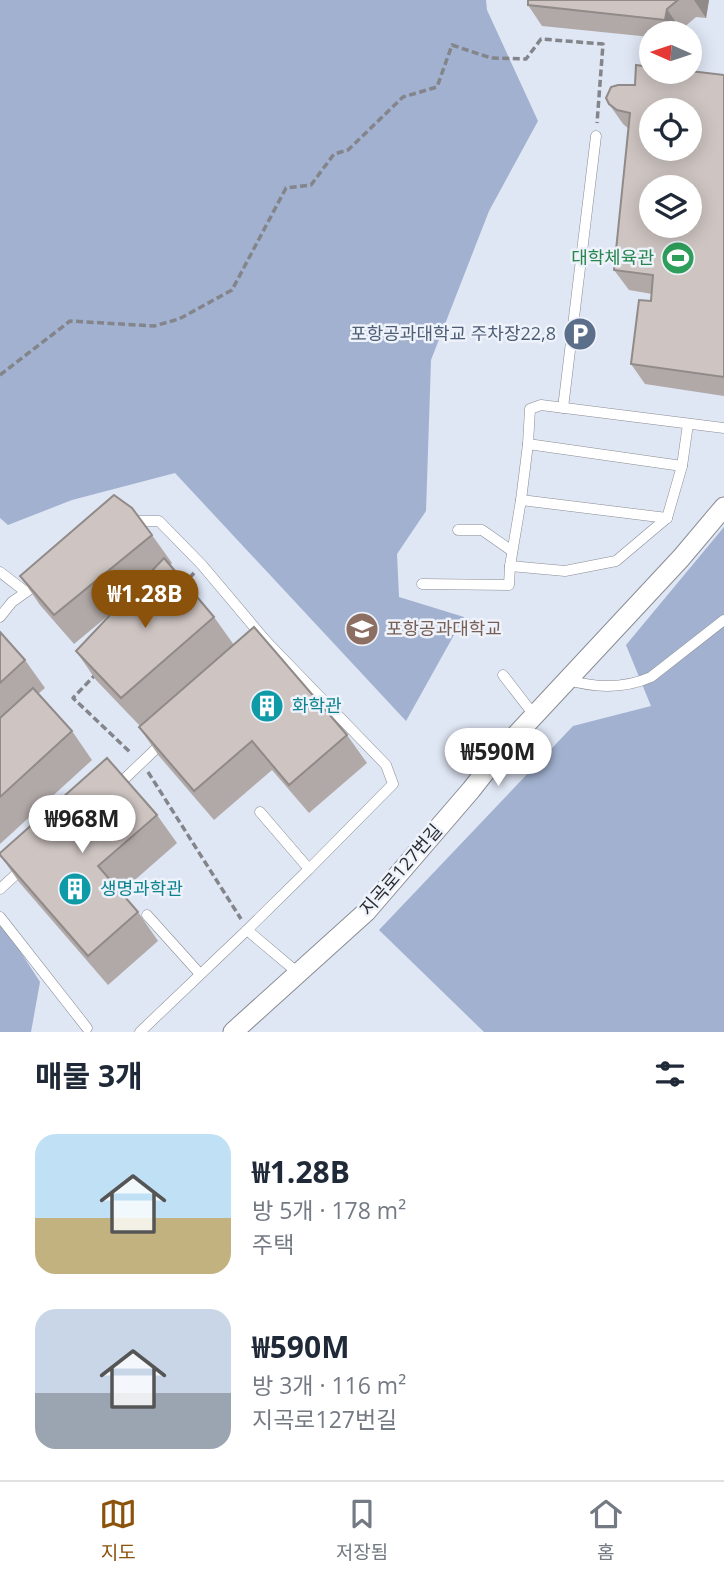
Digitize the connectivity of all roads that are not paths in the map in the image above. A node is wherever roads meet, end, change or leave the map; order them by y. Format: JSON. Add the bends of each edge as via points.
{"nodes":[{"id":1,"x":596,"y":136,"type":"road end"},
{"id":2,"x":563,"y":408,"type":"junction"},
{"id":3,"x":688,"y":424,"type":"junction"},
{"id":4,"x":724,"y":428,"type":"edge"},
{"id":5,"x":528,"y":444,"type":"junction"},
{"id":6,"x":682,"y":466,"type":"junction"},
{"id":7,"x":521,"y":500,"type":"junction"},
{"id":8,"x":724,"y":507,"type":"edge"},
{"id":9,"x":667,"y":518,"type":"junction"},
{"id":10,"x":117,"y":521,"type":"edge"},
{"id":11,"x":458,"y":530,"type":"dead end"},
{"id":12,"x":512,"y":551,"type":"junction"},
{"id":13,"x":510,"y":566,"type":"junction"},
{"id":14,"x":0,"y":572,"type":"edge"},
{"id":15,"x":46,"y":579,"type":"edge"},
{"id":16,"x":422,"y":584,"type":"dead end"},
{"id":17,"x":26,"y":592,"type":"junction"},
{"id":18,"x":0,"y":617,"type":"edge"},
{"id":19,"x":724,"y":620,"type":"edge"},
{"id":20,"x":266,"y":641,"type":"junction"},
{"id":21,"x":247,"y":660,"type":"edge"},
{"id":22,"x":503,"y":675,"type":"dead end"},
{"id":23,"x":567,"y":680,"type":"junction"},
{"id":24,"x":534,"y":715,"type":"junction"},
{"id":25,"x":171,"y":735,"type":"edge"},
{"id":26,"x":104,"y":797,"type":"edge"},
{"id":27,"x":260,"y":812,"type":"dead end"},
{"id":28,"x":31,"y":861,"type":"edge"},
{"id":29,"x":309,"y":869,"type":"junction"},
{"id":30,"x":0,"y":889,"type":"edge"},
{"id":31,"x":147,"y":915,"type":"dead end"},
{"id":32,"x":0,"y":917,"type":"edge"},
{"id":33,"x":247,"y":930,"type":"junction"},
{"id":34,"x":298,"y":973,"type":"junction"},
{"id":35,"x":200,"y":974,"type":"junction"},
{"id":36,"x":89,"y":1031,"type":"edge"},
{"id":37,"x":141,"y":1032,"type":"edge"},
{"id":38,"x":233,"y":1032,"type":"edge"}],
"edges":[{"from":1,"to":2,"type":"lane"},
{"from":2,"to":3,"type":"lane"},
{"from":2,"to":5,"type":"lane","via":[[541,405],[530,409]]},
{"from":3,"to":4,"type":"lane"},
{"from":3,"to":6,"type":"lane"},
{"from":5,"to":6,"type":"lane"},
{"from":5,"to":7,"type":"lane"},
{"from":6,"to":9,"type":"lane"},
{"from":7,"to":9,"type":"lane"},
{"from":7,"to":12,"type":"lane"},
{"from":8,"to":23,"type":"street","name":"지곡로127번길"},
{"from":9,"to":13,"type":"lane","via":[[615,561],[565,571]]},
{"from":10,"to":20,"type":"lane","via":[[159,521]]},
{"from":11,"to":12,"type":"lane","via":[[482,530]]},
{"from":12,"to":13,"type":"lane"},
{"from":13,"to":16,"type":"lane","via":[[509,585]]},
{"from":14,"to":17,"type":"lane"},
{"from":15,"to":17,"type":"lane"},
{"from":17,"to":18,"type":"lane"},
{"from":19,"to":23,"type":"lane","via":[[642,681],[591,687]]},
{"from":20,"to":21,"type":"lane"},
{"from":20,"to":29,"type":"lane","via":[[386,765],[393,783]]},
{"from":22,"to":24,"type":"lane"},
{"from":23,"to":24,"type":"street","name":"지곡로127번길"},
{"from":24,"to":34,"type":"street","name":"지곡로127번길","via":[[366,912]]},
{"from":25,"to":26,"type":"lane"},
{"from":27,"to":29,"type":"lane"},
{"from":28,"to":30,"type":"lane"},
{"from":29,"to":33,"type":"lane"},
{"from":31,"to":35,"type":"lane"},
{"from":32,"to":36,"type":"lane"},
{"from":33,"to":34,"type":"lane"},
{"from":33,"to":35,"type":"lane"},
{"from":34,"to":38,"type":"street","name":"지곡로127번길"},
{"from":35,"to":37,"type":"lane"}]}
